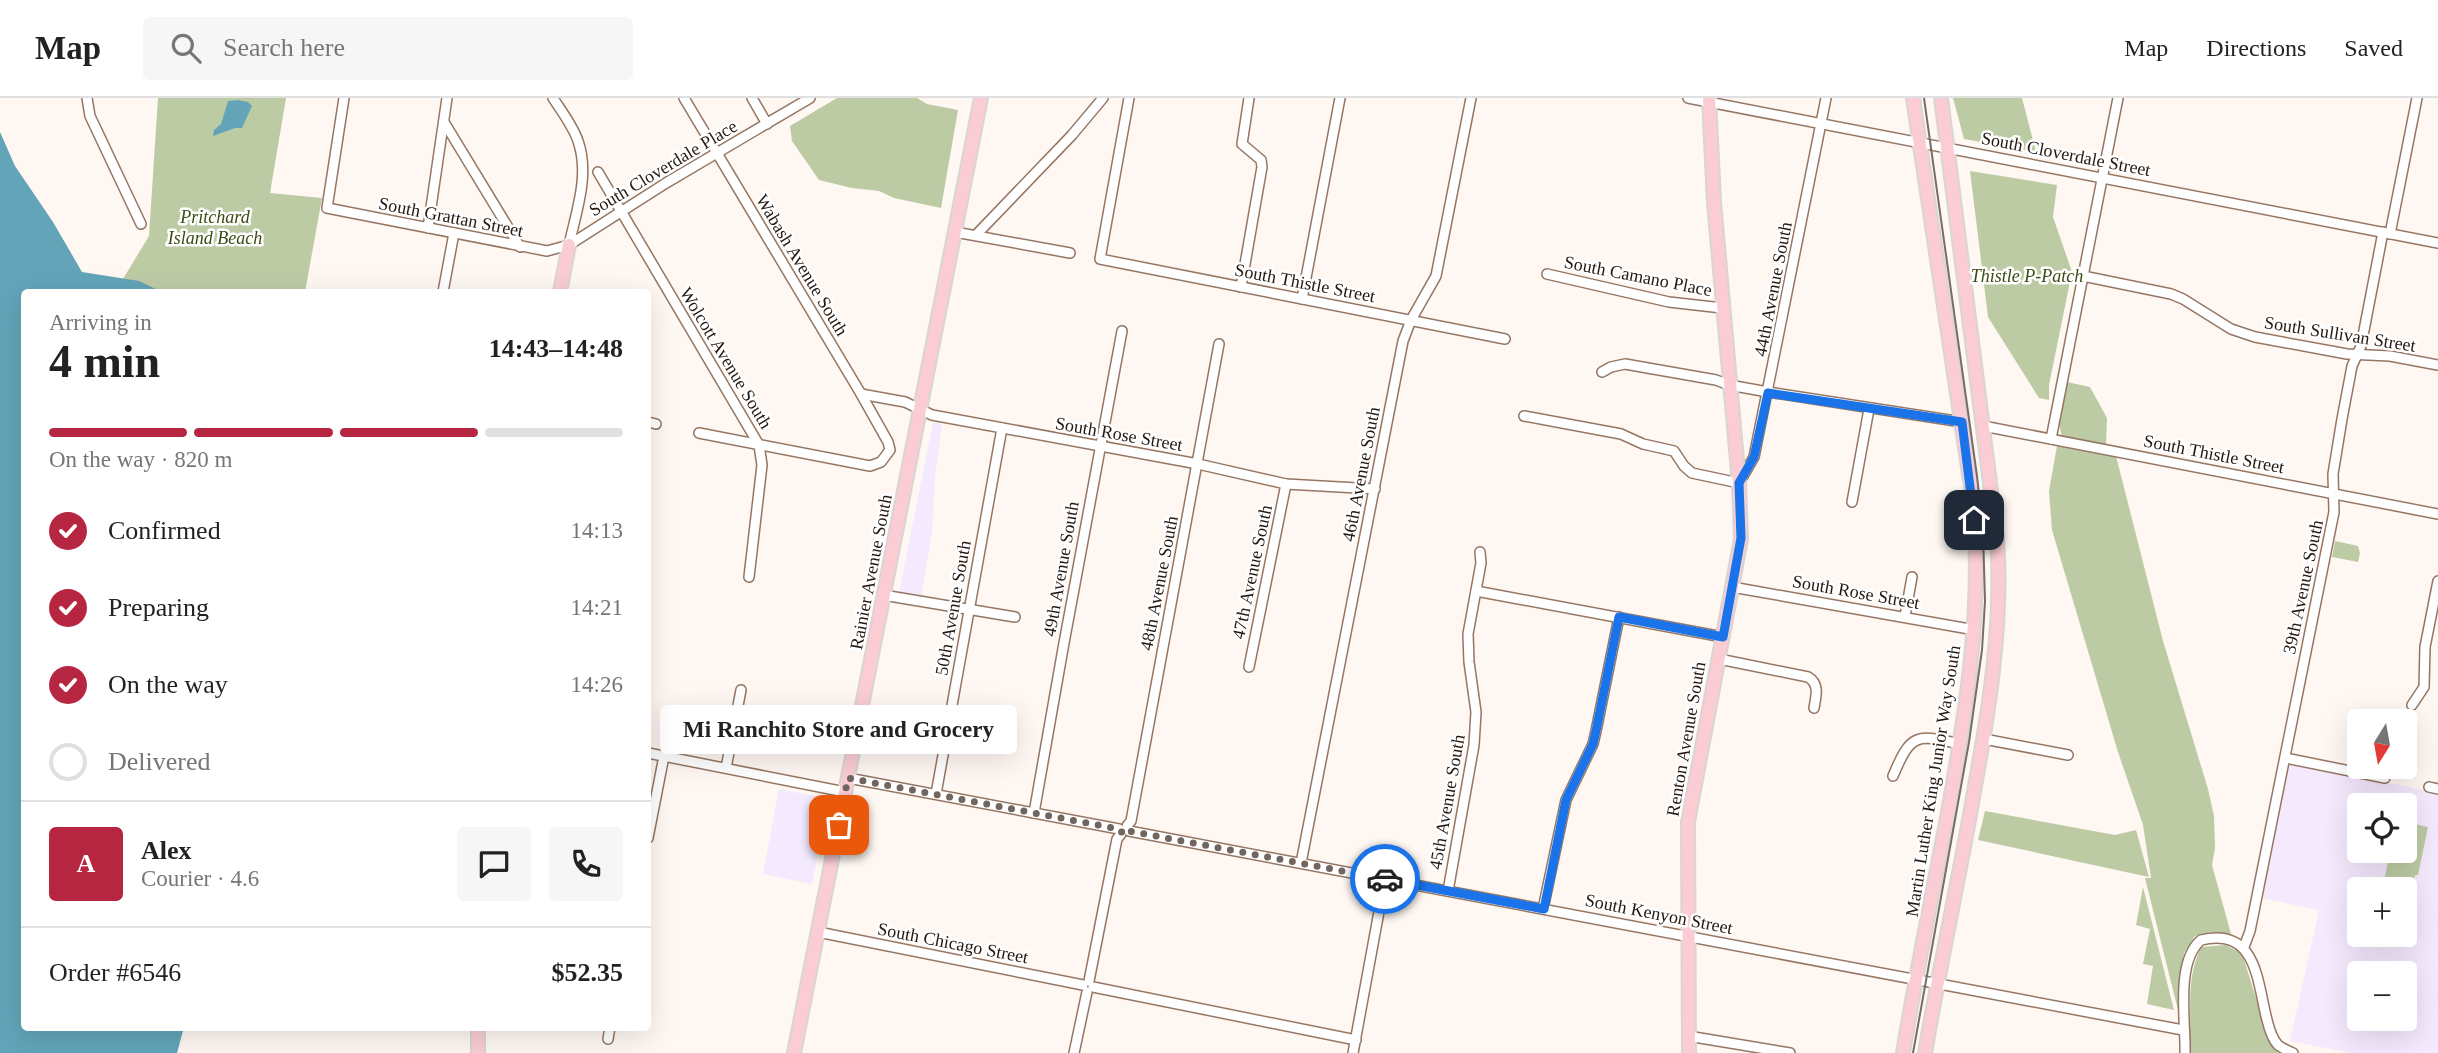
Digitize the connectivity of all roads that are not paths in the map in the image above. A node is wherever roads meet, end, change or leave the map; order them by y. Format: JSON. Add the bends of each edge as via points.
{"nodes":[{"id":1,"x":88,"y":98,"type":"edge"},
{"id":2,"x":344,"y":98,"type":"edge"},
{"id":3,"x":447,"y":98,"type":"edge"},
{"id":4,"x":553,"y":98,"type":"edge"},
{"id":5,"x":684,"y":98,"type":"edge"},
{"id":6,"x":752,"y":98,"type":"edge"},
{"id":7,"x":810,"y":98,"type":"edge"},
{"id":8,"x":981,"y":98,"type":"edge"},
{"id":9,"x":1103,"y":98,"type":"edge"},
{"id":10,"x":1129,"y":98,"type":"edge"},
{"id":11,"x":1249,"y":98,"type":"edge"},
{"id":12,"x":1340,"y":98,"type":"edge"},
{"id":13,"x":1471,"y":98,"type":"edge"},
{"id":14,"x":1688,"y":98,"type":"edge"},
{"id":15,"x":1826,"y":98,"type":"edge"},
{"id":16,"x":1913,"y":98,"type":"edge"},
{"id":17,"x":1941,"y":98,"type":"edge"},
{"id":18,"x":2118,"y":98,"type":"edge"},
{"id":19,"x":2417,"y":98,"type":"edge"},
{"id":20,"x":1709,"y":100,"type":"edge"},
{"id":21,"x":444,"y":122,"type":"junction"},
{"id":22,"x":768,"y":124,"type":"junction"},
{"id":23,"x":1821,"y":124,"type":"junction"},
{"id":24,"x":1920,"y":143,"type":"junction"},
{"id":25,"x":1948,"y":148,"type":"junction"},
{"id":26,"x":718,"y":153,"type":"junction"},
{"id":27,"x":598,"y":172,"type":"dead end"},
{"id":28,"x":2101,"y":177,"type":"junction"},
{"id":29,"x":621,"y":211,"type":"junction"},
{"id":30,"x":141,"y":224,"type":"dead end"},
{"id":31,"x":428,"y":228,"type":"junction"},
{"id":32,"x":955,"y":232,"type":"junction"},
{"id":33,"x":454,"y":233,"type":"junction"},
{"id":34,"x":2386,"y":233,"type":"junction"},
{"id":35,"x":976,"y":236,"type":"junction"},
{"id":36,"x":2438,"y":243,"type":"edge"},
{"id":37,"x":569,"y":245,"type":"junction"},
{"id":38,"x":520,"y":247,"type":"junction"},
{"id":39,"x":1070,"y":253,"type":"dead end"},
{"id":40,"x":1547,"y":274,"type":"dead end"},
{"id":41,"x":2083,"y":276,"type":"junction"},
{"id":42,"x":1241,"y":287,"type":"junction"},
{"id":43,"x":444,"y":289,"type":"edge"},
{"id":44,"x":561,"y":289,"type":"edge"},
{"id":45,"x":1302,"y":299,"type":"junction"},
{"id":46,"x":1723,"y":308,"type":"junction"},
{"id":47,"x":1411,"y":320,"type":"junction"},
{"id":48,"x":1122,"y":331,"type":"dead end"},
{"id":49,"x":1504,"y":339,"type":"dead end"},
{"id":50,"x":1219,"y":344,"type":"dead end"},
{"id":51,"x":2357,"y":355,"type":"junction"},
{"id":52,"x":2438,"y":365,"type":"edge"},
{"id":53,"x":1602,"y":372,"type":"dead end"},
{"id":54,"x":1730,"y":385,"type":"junction"},
{"id":55,"x":1768,"y":393,"type":"junction"},
{"id":56,"x":861,"y":394,"type":"junction"},
{"id":57,"x":920,"y":409,"type":"junction"},
{"id":58,"x":1870,"y":409,"type":"junction"},
{"id":59,"x":1524,"y":416,"type":"dead end"},
{"id":60,"x":1962,"y":422,"type":"junction"},
{"id":61,"x":1983,"y":426,"type":"junction"},
{"id":62,"x":1002,"y":428,"type":"junction"},
{"id":63,"x":699,"y":433,"type":"dead end"},
{"id":64,"x":2051,"y":439,"type":"junction"},
{"id":65,"x":759,"y":445,"type":"junction"},
{"id":66,"x":1099,"y":446,"type":"junction"},
{"id":67,"x":1198,"y":464,"type":"junction"},
{"id":68,"x":1739,"y":483,"type":"junction"},
{"id":69,"x":1286,"y":484,"type":"junction"},
{"id":70,"x":1375,"y":489,"type":"junction"},
{"id":71,"x":2334,"y":492,"type":"junction"},
{"id":72,"x":1852,"y":502,"type":"dead end"},
{"id":73,"x":2438,"y":514,"type":"edge"},
{"id":74,"x":1480,"y":552,"type":"dead end"},
{"id":75,"x":749,"y":577,"type":"dead end"},
{"id":76,"x":1912,"y":577,"type":"dead end"},
{"id":77,"x":2438,"y":581,"type":"edge"},
{"id":78,"x":1732,"y":587,"type":"junction"},
{"id":79,"x":1476,"y":591,"type":"junction"},
{"id":80,"x":883,"y":595,"type":"junction"},
{"id":81,"x":969,"y":609,"type":"junction"},
{"id":82,"x":1905,"y":616,"type":"junction"},
{"id":83,"x":1015,"y":617,"type":"dead end"},
{"id":84,"x":1619,"y":617,"type":"junction"},
{"id":85,"x":1975,"y":630,"type":"junction"},
{"id":86,"x":1723,"y":637,"type":"junction"},
{"id":87,"x":1719,"y":659,"type":"junction"},
{"id":88,"x":1249,"y":667,"type":"dead end"},
{"id":89,"x":741,"y":690,"type":"dead end"},
{"id":90,"x":2412,"y":705,"type":"dead end"},
{"id":91,"x":1814,"y":708,"type":"dead end"},
{"id":92,"x":1984,"y":738,"type":"junction"},
{"id":93,"x":1960,"y":744,"type":"junction"},
{"id":94,"x":651,"y":754,"type":"edge"},
{"id":95,"x":2068,"y":755,"type":"dead end"},
{"id":96,"x":664,"y":756,"type":"junction"},
{"id":97,"x":2285,"y":758,"type":"junction"},
{"id":98,"x":726,"y":768,"type":"junction"},
{"id":99,"x":2347,"y":770,"type":"edge"},
{"id":100,"x":1893,"y":776,"type":"dead end"},
{"id":101,"x":848,"y":778,"type":"junction"},
{"id":102,"x":845,"y":792,"type":"junction"},
{"id":103,"x":936,"y":794,"type":"junction"},
{"id":104,"x":1034,"y":813,"type":"junction"},
{"id":105,"x":651,"y":823,"type":"edge"},
{"id":106,"x":1124,"y":830,"type":"junction"},
{"id":107,"x":1301,"y":863,"type":"junction"},
{"id":108,"x":1385,"y":879,"type":"junction"},
{"id":109,"x":1448,"y":891,"type":"junction"},
{"id":110,"x":1544,"y":909,"type":"junction"},
{"id":111,"x":818,"y":932,"type":"junction"},
{"id":112,"x":1688,"y":936,"type":"junction"},
{"id":113,"x":2244,"y":947,"type":"junction"},
{"id":114,"x":1916,"y":978,"type":"junction"},
{"id":115,"x":1938,"y":982,"type":"junction"},
{"id":116,"x":1088,"y":986,"type":"junction"},
{"id":117,"x":2183,"y":1030,"type":"junction"},
{"id":118,"x":478,"y":1031,"type":"edge"},
{"id":119,"x":609,"y":1031,"type":"edge"},
{"id":120,"x":1688,"y":1036,"type":"junction"},
{"id":121,"x":608,"y":1038,"type":"dead end"},
{"id":122,"x":1356,"y":1040,"type":"junction"},
{"id":123,"x":478,"y":1053,"type":"edge"},
{"id":124,"x":794,"y":1053,"type":"edge"},
{"id":125,"x":1074,"y":1053,"type":"edge"},
{"id":126,"x":1353,"y":1053,"type":"edge"},
{"id":127,"x":1689,"y":1053,"type":"edge"},
{"id":128,"x":1790,"y":1053,"type":"edge"},
{"id":129,"x":1903,"y":1053,"type":"edge"},
{"id":130,"x":1925,"y":1053,"type":"edge"},
{"id":131,"x":2185,"y":1053,"type":"edge"},
{"id":132,"x":2293,"y":1053,"type":"edge"}],
"edges":[{"from":1,"to":30,"type":"street","via":[[90,116]]},
{"from":2,"to":31,"type":"street","name":"South Grattan Street","via":[[327,208]]},
{"from":3,"to":21,"type":"street"},
{"from":4,"to":37,"type":"street","via":[[582,155],[582,187]]},
{"from":5,"to":26,"type":"street","name":"Wabash Avenue South"},
{"from":6,"to":22,"type":"street"},
{"from":7,"to":22,"type":"street","name":"South Cloverdale Place"},
{"from":8,"to":32,"type":"main road","name":"Rainier Avenue South"},
{"from":9,"to":35,"type":"street"},
{"from":10,"to":42,"type":"street","name":"South Thistle Street","via":[[1100,259]]},
{"from":11,"to":42,"type":"street","via":[[1242,144],[1262,164]]},
{"from":12,"to":45,"type":"street"},
{"from":13,"to":47,"type":"street","name":"46th Avenue South","via":[[1436,276]]},
{"from":14,"to":20,"type":"street","name":"South Cloverdale Street"},
{"from":15,"to":23,"type":"street","name":"44th Avenue South"},
{"from":16,"to":24,"type":"main road","name":"Martin Luther King Junior Way South"},
{"from":17,"to":25,"type":"main road"},
{"from":18,"to":28,"type":"street"},
{"from":19,"to":34,"type":"street","name":"39th Avenue South"},
{"from":20,"to":23,"type":"street","name":"South Cloverdale Street"},
{"from":20,"to":46,"type":"main road","name":"Renton Avenue South"},
{"from":21,"to":31,"type":"street"},
{"from":21,"to":38,"type":"street"},
{"from":22,"to":26,"type":"street","name":"South Cloverdale Place"},
{"from":23,"to":24,"type":"street","name":"South Cloverdale Street"},
{"from":23,"to":55,"type":"street","name":"44th Avenue South"},
{"from":24,"to":25,"type":"street","name":"South Cloverdale Street"},
{"from":24,"to":60,"type":"main road","name":"Martin Luther King Junior Way South"},
{"from":25,"to":28,"type":"street","name":"South Cloverdale Street"},
{"from":25,"to":61,"type":"main road"},
{"from":26,"to":29,"type":"street","name":"South Cloverdale Place"},
{"from":26,"to":56,"type":"street","name":"Wabash Avenue South"},
{"from":27,"to":29,"type":"street","name":"Wolcott Avenue South"},
{"from":28,"to":34,"type":"street","name":"South Cloverdale Street"},
{"from":28,"to":41,"type":"street"},
{"from":29,"to":37,"type":"street","name":"South Cloverdale Place"},
{"from":29,"to":65,"type":"street","name":"Wolcott Avenue South"},
{"from":31,"to":33,"type":"street","name":"South Grattan Street"},
{"from":32,"to":35,"type":"street"},
{"from":32,"to":57,"type":"main road","name":"Rainier Avenue South"},
{"from":33,"to":38,"type":"street","name":"South Grattan Street"},
{"from":33,"to":43,"type":"street"},
{"from":34,"to":36,"type":"street","name":"South Cloverdale Street"},
{"from":34,"to":51,"type":"street","name":"39th Avenue South"},
{"from":35,"to":39,"type":"street"},
{"from":37,"to":38,"type":"street","name":"South Grattan Street","via":[[547,251]]},
{"from":37,"to":44,"type":"main road"},
{"from":40,"to":46,"type":"street","name":"South Camano Place","via":[[1669,302]]},
{"from":41,"to":51,"type":"street","name":"South Sullivan Street","via":[[2171,294],[2243,334]]},
{"from":41,"to":64,"type":"street"},
{"from":42,"to":45,"type":"street","name":"South Thistle Street"},
{"from":45,"to":47,"type":"street","name":"South Thistle Street"},
{"from":46,"to":54,"type":"main road","name":"Renton Avenue South"},
{"from":47,"to":49,"type":"street","name":"South Thistle Street"},
{"from":47,"to":70,"type":"street","name":"46th Avenue South"},
{"from":48,"to":66,"type":"street","name":"49th Avenue South"},
{"from":50,"to":67,"type":"street","name":"48th Avenue South"},
{"from":51,"to":52,"type":"street","name":"South Sullivan Street"},
{"from":51,"to":71,"type":"street","name":"39th Avenue South","via":[[2342,419]]},
{"from":53,"to":54,"type":"street","via":[[1625,364]]},
{"from":54,"to":55,"type":"street"},
{"from":54,"to":68,"type":"main road","name":"Renton Avenue South"},
{"from":55,"to":58,"type":"street"},
{"from":55,"to":68,"type":"street","name":"44th Avenue South","via":[[1754,457]]},
{"from":56,"to":57,"type":"street","name":"South Rose Street"},
{"from":56,"to":65,"type":"street","name":"Wabash Avenue South","via":[[888,442],[890,450],[881,462],[870,466]]},
{"from":57,"to":62,"type":"street","name":"South Rose Street"},
{"from":57,"to":80,"type":"main road","name":"Rainier Avenue South"},
{"from":58,"to":60,"type":"street"},
{"from":58,"to":72,"type":"street"},
{"from":59,"to":68,"type":"street","via":[[1621,434],[1674,451],[1692,473]]},
{"from":60,"to":85,"type":"main road","name":"Martin Luther King Junior Way South","via":[[1976,538]]},
{"from":61,"to":64,"type":"street","name":"South Thistle Street"},
{"from":61,"to":92,"type":"main road","via":[[1999,570],[1997,639]]},
{"from":62,"to":66,"type":"street","name":"South Rose Street"},
{"from":62,"to":81,"type":"street","name":"50th Avenue South"},
{"from":63,"to":65,"type":"street"},
{"from":64,"to":71,"type":"street","name":"South Thistle Street"},
{"from":65,"to":75,"type":"street","name":"Wolcott Avenue South","via":[[762,466]]},
{"from":66,"to":67,"type":"street","name":"South Rose Street"},
{"from":66,"to":104,"type":"street","name":"49th Avenue South"},
{"from":67,"to":69,"type":"street","name":"South Rose Street"},
{"from":67,"to":106,"type":"street","name":"48th Avenue South","via":[[1131,821]]},
{"from":68,"to":78,"type":"main road","name":"Renton Avenue South","via":[[1741,538]]},
{"from":69,"to":70,"type":"street","name":"South Rose Street"},
{"from":69,"to":88,"type":"street","name":"47th Avenue South"},
{"from":70,"to":107,"type":"street","name":"46th Avenue South"},
{"from":71,"to":73,"type":"street","name":"South Thistle Street"},
{"from":71,"to":97,"type":"street","name":"39th Avenue South","via":[[2334,512]]},
{"from":74,"to":79,"type":"street","name":"45th Avenue South"},
{"from":76,"to":82,"type":"street"},
{"from":77,"to":90,"type":"street","via":[[2425,647],[2424,687]]},
{"from":78,"to":82,"type":"street","name":"South Rose Street"},
{"from":78,"to":86,"type":"main road","name":"Renton Avenue South"},
{"from":79,"to":84,"type":"street"},
{"from":79,"to":109,"type":"street","name":"45th Avenue South","via":[[1468,646],[1475,736]]},
{"from":80,"to":81,"type":"street"},
{"from":80,"to":101,"type":"main road","name":"Rainier Avenue South"},
{"from":81,"to":83,"type":"street"},
{"from":81,"to":103,"type":"street","name":"50th Avenue South"},
{"from":82,"to":85,"type":"street","name":"South Rose Street"},
{"from":84,"to":86,"type":"street"},
{"from":84,"to":110,"type":"street","via":[[1593,744],[1566,800]]},
{"from":85,"to":93,"type":"main road","name":"Martin Luther King Junior Way South"},
{"from":86,"to":87,"type":"main road","name":"Renton Avenue South"},
{"from":87,"to":91,"type":"street","via":[[1814,680]]},
{"from":87,"to":112,"type":"main road","name":"Renton Avenue South","via":[[1688,822]]},
{"from":89,"to":98,"type":"street"},
{"from":92,"to":95,"type":"street"},
{"from":92,"to":115,"type":"main road"},
{"from":93,"to":100,"type":"street","via":[[1929,737],[1914,741],[1902,754]]},
{"from":93,"to":114,"type":"main road","name":"Martin Luther King Junior Way South"},
{"from":94,"to":96,"type":"street"},
{"from":96,"to":98,"type":"street"},
{"from":96,"to":105,"type":"street"},
{"from":97,"to":99,"type":"street"},
{"from":97,"to":113,"type":"street","name":"39th Avenue South"},
{"from":98,"to":102,"type":"street"},
{"from":101,"to":102,"type":"main road","name":"Rainier Avenue South"},
{"from":101,"to":103,"type":"street","name":"South Kenyon Street"},
{"from":102,"to":111,"type":"main road","name":"Rainier Avenue South"},
{"from":103,"to":104,"type":"street","name":"South Kenyon Street"},
{"from":104,"to":106,"type":"street","name":"South Kenyon Street"},
{"from":106,"to":107,"type":"street","name":"South Kenyon Street"},
{"from":106,"to":116,"type":"street","name":"48th Avenue South","via":[[1117,839]]},
{"from":107,"to":108,"type":"street","name":"South Kenyon Street"},
{"from":108,"to":109,"type":"street","name":"South Kenyon Street"},
{"from":108,"to":122,"type":"street"},
{"from":109,"to":110,"type":"street","name":"South Kenyon Street"},
{"from":110,"to":112,"type":"street","name":"South Kenyon Street"},
{"from":111,"to":116,"type":"street","name":"South Chicago Street"},
{"from":111,"to":124,"type":"main road","name":"Rainier Avenue South"},
{"from":112,"to":114,"type":"street","name":"South Kenyon Street"},
{"from":112,"to":120,"type":"main road","name":"Renton Avenue South"},
{"from":113,"to":117,"type":"street","via":[[2219,937],[2194,946],[2188,960]]},
{"from":113,"to":132,"type":"street","via":[[2270,1031],[2279,1046]]},
{"from":114,"to":115,"type":"street","name":"South Kenyon Street"},
{"from":114,"to":129,"type":"main road","name":"Martin Luther King Junior Way South"},
{"from":115,"to":117,"type":"street","name":"South Kenyon Street"},
{"from":115,"to":130,"type":"main road"},
{"from":116,"to":122,"type":"street","name":"South Chicago Street"},
{"from":116,"to":125,"type":"street","name":"48th Avenue South"},
{"from":117,"to":131,"type":"street"},
{"from":118,"to":123,"type":"main road"},
{"from":119,"to":121,"type":"street"},
{"from":120,"to":127,"type":"main road","name":"Renton Avenue South"},
{"from":120,"to":128,"type":"street"},
{"from":122,"to":126,"type":"street"}]}
